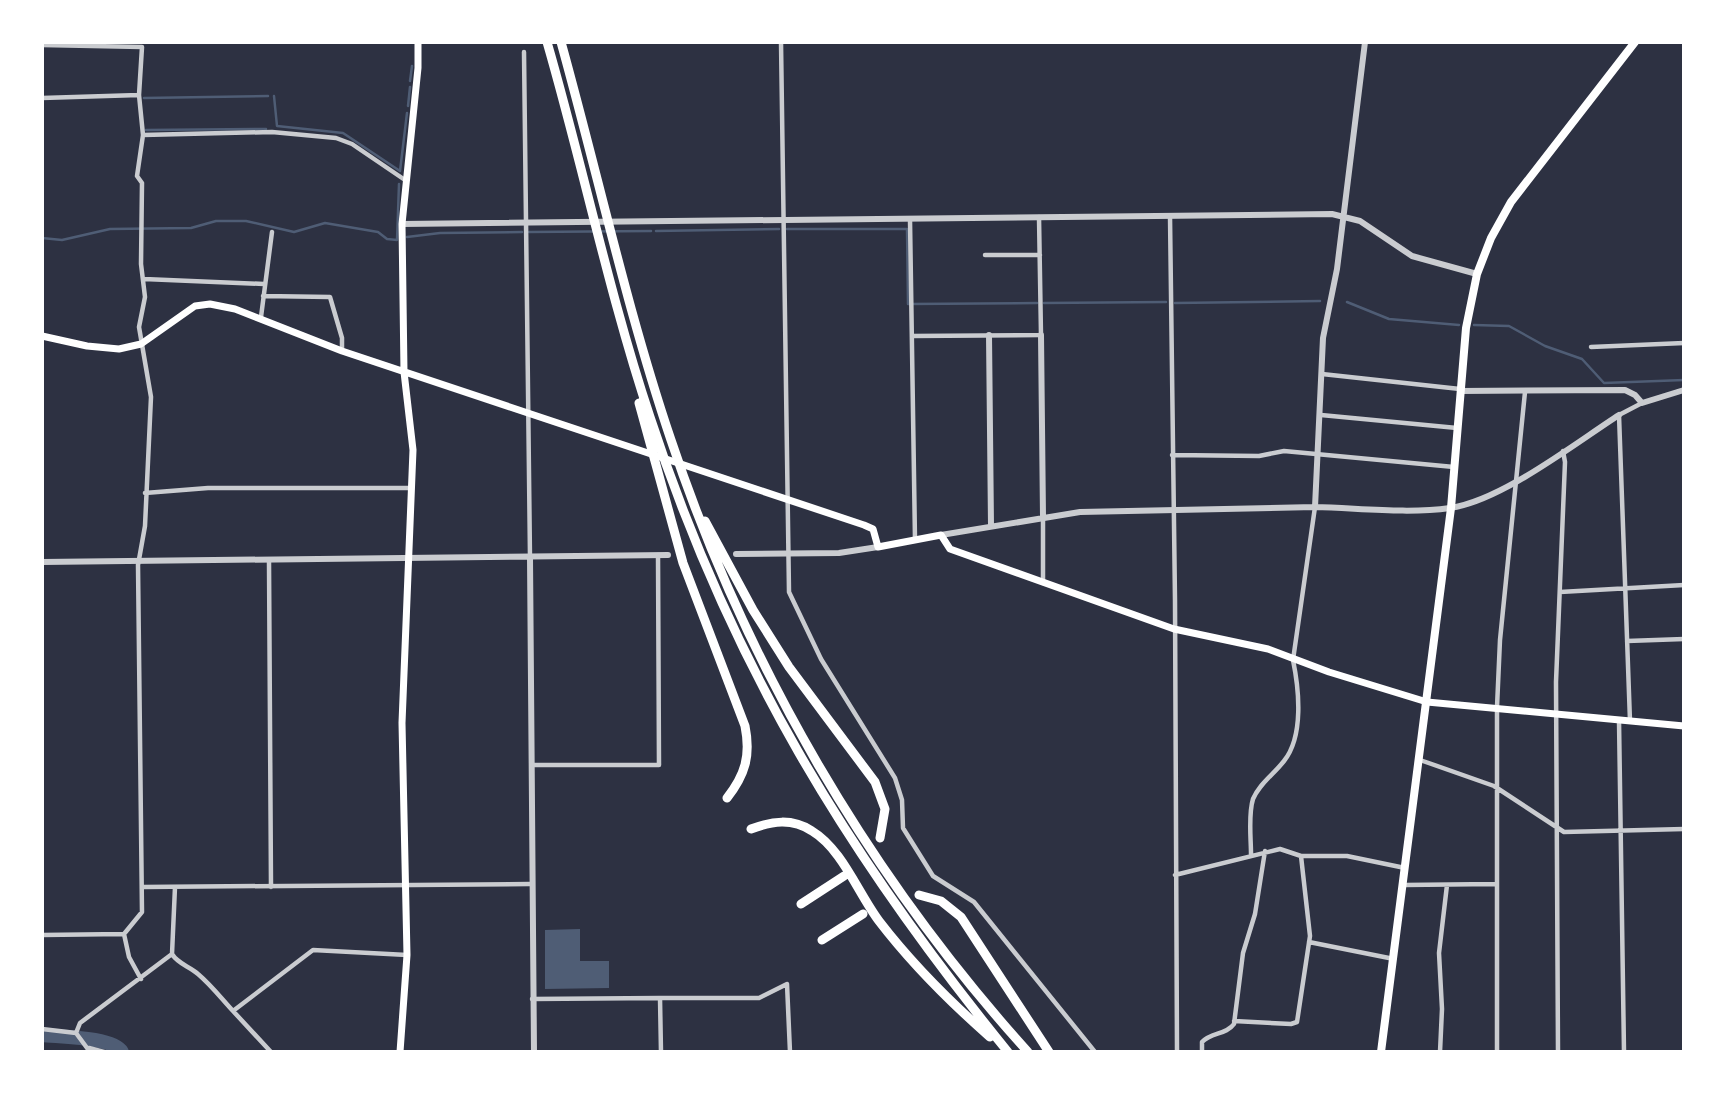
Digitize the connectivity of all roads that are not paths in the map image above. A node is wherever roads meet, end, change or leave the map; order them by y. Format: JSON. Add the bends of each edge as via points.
{"nodes":[{"id":1,"x":418,"y":42,"type":"edge"},
{"id":2,"x":547,"y":42,"type":"edge"},
{"id":3,"x":561,"y":42,"type":"edge"},
{"id":4,"x":781,"y":42,"type":"edge"},
{"id":5,"x":1365,"y":42,"type":"edge"},
{"id":6,"x":42,"y":44,"type":"edge"},
{"id":7,"x":1633,"y":45,"type":"edge"},
{"id":8,"x":524,"y":52,"type":"dead end"},
{"id":9,"x":139,"y":95,"type":"junction"},
{"id":10,"x":42,"y":98,"type":"edge"},
{"id":11,"x":143,"y":135,"type":"junction"},
{"id":12,"x":405,"y":180,"type":"junction"},
{"id":13,"x":1170,"y":216,"type":"junction"},
{"id":14,"x":1344,"y":216,"type":"junction"},
{"id":15,"x":1039,"y":217,"type":"junction"},
{"id":16,"x":783,"y":220,"type":"junction"},
{"id":17,"x":911,"y":220,"type":"junction"},
{"id":18,"x":525,"y":223,"type":"junction"},
{"id":19,"x":402,"y":225,"type":"junction"},
{"id":20,"x":272,"y":232,"type":"dead end"},
{"id":21,"x":985,"y":255,"type":"dead end"},
{"id":22,"x":1040,"y":255,"type":"junction"},
{"id":23,"x":1477,"y":274,"type":"junction"},
{"id":24,"x":144,"y":279,"type":"junction"},
{"id":25,"x":264,"y":284,"type":"junction"},
{"id":26,"x":263,"y":296,"type":"junction"},
{"id":27,"x":261,"y":317,"type":"junction"},
{"id":28,"x":989,"y":335,"type":"junction"},
{"id":29,"x":1041,"y":335,"type":"junction"},
{"id":30,"x":42,"y":336,"type":"edge"},
{"id":31,"x":912,"y":336,"type":"junction"},
{"id":32,"x":1684,"y":343,"type":"edge"},
{"id":33,"x":141,"y":344,"type":"junction"},
{"id":34,"x":1591,"y":347,"type":"dead end"},
{"id":35,"x":342,"y":351,"type":"junction"},
{"id":36,"x":630,"y":353,"type":"junction"},
{"id":37,"x":404,"y":372,"type":"junction"},
{"id":38,"x":1322,"y":374,"type":"junction"},
{"id":39,"x":1460,"y":390,"type":"junction"},
{"id":40,"x":1684,"y":390,"type":"edge"},
{"id":41,"x":1525,"y":392,"type":"junction"},
{"id":42,"x":1642,"y":403,"type":"junction"},
{"id":43,"x":530,"y":412,"type":"junction"},
{"id":44,"x":1321,"y":415,"type":"junction"},
{"id":45,"x":1619,"y":415,"type":"junction"},
{"id":46,"x":1457,"y":428,"type":"junction"},
{"id":47,"x":1563,"y":451,"type":"junction"},
{"id":48,"x":1318,"y":454,"type":"junction"},
{"id":49,"x":1172,"y":455,"type":"junction"},
{"id":50,"x":1455,"y":467,"type":"junction"},
{"id":51,"x":1517,"y":480,"type":"junction"},
{"id":52,"x":687,"y":485,"type":"junction"},
{"id":53,"x":411,"y":488,"type":"junction"},
{"id":54,"x":145,"y":493,"type":"junction"},
{"id":55,"x":786,"y":499,"type":"junction"},
{"id":56,"x":1315,"y":508,"type":"junction"},
{"id":57,"x":1451,"y":508,"type":"junction"},
{"id":58,"x":1173,"y":509,"type":"junction"},
{"id":59,"x":1043,"y":517,"type":"junction"},
{"id":60,"x":991,"y":526,"type":"junction"},
{"id":61,"x":941,"y":535,"type":"junction"},
{"id":62,"x":915,"y":540,"type":"junction"},
{"id":63,"x":878,"y":547,"type":"junction"},
{"id":64,"x":736,"y":554,"type":"dead end"},
{"id":65,"x":786,"y":554,"type":"junction"},
{"id":66,"x":658,"y":555,"type":"junction"},
{"id":67,"x":668,"y":555,"type":"dead end"},
{"id":68,"x":406,"y":557,"type":"junction"},
{"id":69,"x":530,"y":558,"type":"junction"},
{"id":70,"x":140,"y":559,"type":"junction"},
{"id":71,"x":270,"y":561,"type":"junction"},
{"id":72,"x":42,"y":562,"type":"edge"},
{"id":73,"x":1043,"y":583,"type":"junction"},
{"id":74,"x":1684,"y":585,"type":"edge"},
{"id":75,"x":1625,"y":588,"type":"junction"},
{"id":76,"x":1560,"y":592,"type":"junction"},
{"id":77,"x":1174,"y":629,"type":"junction"},
{"id":78,"x":1684,"y":639,"type":"edge"},
{"id":79,"x":1627,"y":641,"type":"junction"},
{"id":80,"x":1293,"y":660,"type":"junction"},
{"id":81,"x":1427,"y":702,"type":"junction"},
{"id":82,"x":1497,"y":707,"type":"junction"},
{"id":83,"x":1557,"y":714,"type":"junction"},
{"id":84,"x":1619,"y":720,"type":"junction"},
{"id":85,"x":1630,"y":721,"type":"junction"},
{"id":86,"x":1684,"y":726,"type":"edge"},
{"id":87,"x":1420,"y":760,"type":"junction"},
{"id":88,"x":531,"y":765,"type":"junction"},
{"id":89,"x":1494,"y":786,"type":"junction"},
{"id":90,"x":727,"y":798,"type":"dead end"},
{"id":91,"x":1557,"y":827,"type":"junction"},
{"id":92,"x":751,"y":829,"type":"dead end"},
{"id":93,"x":1684,"y":829,"type":"edge"},
{"id":94,"x":1620,"y":830,"type":"junction"},
{"id":95,"x":880,"y":838,"type":"dead end"},
{"id":96,"x":1265,"y":851,"type":"junction"},
{"id":97,"x":1251,"y":854,"type":"junction"},
{"id":98,"x":1301,"y":856,"type":"junction"},
{"id":99,"x":1405,"y":868,"type":"junction"},
{"id":100,"x":1175,"y":875,"type":"junction"},
{"id":101,"x":844,"y":876,"type":"dead end"},
{"id":102,"x":530,"y":884,"type":"junction"},
{"id":103,"x":1495,"y":884,"type":"junction"},
{"id":104,"x":405,"y":885,"type":"junction"},
{"id":105,"x":1404,"y":885,"type":"junction"},
{"id":106,"x":1447,"y":885,"type":"junction"},
{"id":107,"x":143,"y":887,"type":"junction"},
{"id":108,"x":175,"y":887,"type":"junction"},
{"id":109,"x":271,"y":887,"type":"junction"},
{"id":110,"x":919,"y":895,"type":"dead end"},
{"id":111,"x":801,"y":904,"type":"dead end"},
{"id":112,"x":863,"y":914,"type":"dead end"},
{"id":113,"x":124,"y":934,"type":"junction"},
{"id":114,"x":42,"y":935,"type":"edge"},
{"id":115,"x":822,"y":940,"type":"dead end"},
{"id":116,"x":1309,"y":942,"type":"junction"},
{"id":117,"x":172,"y":954,"type":"junction"},
{"id":118,"x":407,"y":955,"type":"junction"},
{"id":119,"x":1394,"y":959,"type":"junction"},
{"id":120,"x":141,"y":979,"type":"junction"},
{"id":121,"x":660,"y":998,"type":"junction"},
{"id":122,"x":531,"y":999,"type":"junction"},
{"id":123,"x":233,"y":1011,"type":"junction"},
{"id":124,"x":1234,"y":1021,"type":"junction"},
{"id":125,"x":42,"y":1029,"type":"edge"},
{"id":126,"x":76,"y":1033,"type":"junction"},
{"id":127,"x":89,"y":1050,"type":"edge"},
{"id":128,"x":104,"y":1052,"type":"edge"},
{"id":129,"x":271,"y":1052,"type":"edge"},
{"id":130,"x":400,"y":1052,"type":"edge"},
{"id":131,"x":534,"y":1052,"type":"edge"},
{"id":132,"x":661,"y":1052,"type":"edge"},
{"id":133,"x":790,"y":1052,"type":"edge"},
{"id":134,"x":1007,"y":1052,"type":"edge"},
{"id":135,"x":1028,"y":1052,"type":"edge"},
{"id":136,"x":1049,"y":1052,"type":"edge"},
{"id":137,"x":1095,"y":1052,"type":"edge"},
{"id":138,"x":1177,"y":1052,"type":"edge"},
{"id":139,"x":1202,"y":1052,"type":"edge"},
{"id":140,"x":1381,"y":1052,"type":"edge"},
{"id":141,"x":1440,"y":1052,"type":"edge"},
{"id":142,"x":1497,"y":1052,"type":"edge"},
{"id":143,"x":1558,"y":1052,"type":"edge"},
{"id":144,"x":1624,"y":1052,"type":"edge"}],
"edges":[{"from":1,"to":12,"type":"main road"},
{"from":2,"to":36,"type":"highway"},
{"from":3,"to":52,"type":"highway","via":[[633,315]]},
{"from":4,"to":16,"type":"street"},
{"from":5,"to":14,"type":"street"},
{"from":6,"to":9,"type":"street","via":[[142,47]]},
{"from":7,"to":23,"type":"highway","via":[[1511,202]]},
{"from":8,"to":18,"type":"street"},
{"from":9,"to":10,"type":"street"},
{"from":9,"to":11,"type":"street"},
{"from":11,"to":12,"type":"street","via":[[272,132],[336,138]]},
{"from":11,"to":24,"type":"street","via":[[137,176],[142,183]]},
{"from":12,"to":19,"type":"main road"},
{"from":13,"to":14,"type":"street"},
{"from":13,"to":15,"type":"street"},
{"from":13,"to":49,"type":"street"},
{"from":14,"to":23,"type":"street","via":[[1366,224],[1412,256]]},
{"from":14,"to":38,"type":"street","via":[[1326,316]]},
{"from":15,"to":17,"type":"street"},
{"from":15,"to":22,"type":"street"},
{"from":16,"to":17,"type":"street"},
{"from":16,"to":18,"type":"street"},
{"from":16,"to":55,"type":"street"},
{"from":17,"to":31,"type":"street"},
{"from":18,"to":19,"type":"street"},
{"from":18,"to":43,"type":"street"},
{"from":19,"to":37,"type":"main road"},
{"from":20,"to":25,"type":"street"},
{"from":21,"to":22,"type":"street"},
{"from":22,"to":29,"type":"street"},
{"from":23,"to":39,"type":"highway"},
{"from":24,"to":25,"type":"street"},
{"from":24,"to":33,"type":"street"},
{"from":25,"to":26,"type":"street"},
{"from":26,"to":27,"type":"street"},
{"from":26,"to":35,"type":"street","via":[[330,297]]},
{"from":27,"to":33,"type":"main road","via":[[222,306],[195,306]]},
{"from":27,"to":35,"type":"main road"},
{"from":28,"to":29,"type":"street"},
{"from":28,"to":31,"type":"street"},
{"from":28,"to":60,"type":"street"},
{"from":29,"to":59,"type":"street"},
{"from":30,"to":33,"type":"main road","via":[[108,348]]},
{"from":31,"to":62,"type":"street"},
{"from":32,"to":34,"type":"street"},
{"from":33,"to":54,"type":"street","via":[[151,397]]},
{"from":35,"to":37,"type":"main road"},
{"from":36,"to":90,"type":"highway","via":[[659,479],[696,601],[745,726],[746,766]]},
{"from":36,"to":134,"type":"highway","via":[[670,476],[724,613],[795,750],[884,892]]},
{"from":37,"to":43,"type":"main road"},
{"from":37,"to":53,"type":"main road","via":[[412,439]]},
{"from":38,"to":39,"type":"street"},
{"from":38,"to":44,"type":"street"},
{"from":39,"to":41,"type":"street"},
{"from":39,"to":46,"type":"highway"},
{"from":40,"to":42,"type":"street"},
{"from":41,"to":42,"type":"street","via":[[1625,390]]},
{"from":41,"to":51,"type":"street"},
{"from":42,"to":45,"type":"street"},
{"from":43,"to":55,"type":"main road"},
{"from":43,"to":69,"type":"street"},
{"from":44,"to":46,"type":"street"},
{"from":44,"to":48,"type":"street"},
{"from":45,"to":47,"type":"street"},
{"from":45,"to":75,"type":"street"},
{"from":46,"to":50,"type":"highway"},
{"from":47,"to":51,"type":"street"},
{"from":47,"to":76,"type":"street"},
{"from":48,"to":49,"type":"street"},
{"from":48,"to":50,"type":"street"},
{"from":48,"to":56,"type":"street"},
{"from":49,"to":58,"type":"street"},
{"from":50,"to":57,"type":"highway"},
{"from":51,"to":57,"type":"street"},
{"from":51,"to":82,"type":"street"},
{"from":52,"to":95,"type":"highway","via":[[770,638],[880,791],[885,809]]},
{"from":52,"to":135,"type":"highway","via":[[753,645],[850,818],[932,937]]},
{"from":53,"to":54,"type":"street","via":[[208,488]]},
{"from":53,"to":68,"type":"main road"},
{"from":54,"to":70,"type":"street"},
{"from":55,"to":63,"type":"main road","via":[[873,529]]},
{"from":55,"to":65,"type":"street"},
{"from":56,"to":57,"type":"street"},
{"from":56,"to":58,"type":"street"},
{"from":56,"to":80,"type":"street"},
{"from":57,"to":81,"type":"highway"},
{"from":58,"to":59,"type":"street"},
{"from":58,"to":77,"type":"street"},
{"from":59,"to":60,"type":"street"},
{"from":59,"to":73,"type":"street"},
{"from":60,"to":61,"type":"street"},
{"from":61,"to":62,"type":"main road"},
{"from":61,"to":73,"type":"main road","via":[[950,550]]},
{"from":62,"to":63,"type":"main road"},
{"from":63,"to":65,"type":"street"},
{"from":64,"to":65,"type":"street"},
{"from":65,"to":137,"type":"street","via":[[789,592],[821,659],[895,778],[906,833],[933,876],[974,902]]},
{"from":66,"to":67,"type":"street"},
{"from":66,"to":69,"type":"street"},
{"from":66,"to":88,"type":"street","via":[[659,765]]},
{"from":68,"to":69,"type":"street"},
{"from":68,"to":71,"type":"street"},
{"from":68,"to":104,"type":"main road"},
{"from":69,"to":88,"type":"street"},
{"from":70,"to":71,"type":"street"},
{"from":70,"to":72,"type":"street"},
{"from":70,"to":107,"type":"street"},
{"from":71,"to":109,"type":"street"},
{"from":73,"to":77,"type":"main road"},
{"from":74,"to":75,"type":"street"},
{"from":75,"to":76,"type":"street"},
{"from":75,"to":79,"type":"street"},
{"from":76,"to":83,"type":"street"},
{"from":77,"to":80,"type":"main road","via":[[1258,646]]},
{"from":77,"to":100,"type":"street"},
{"from":78,"to":79,"type":"street"},
{"from":79,"to":85,"type":"street"},
{"from":80,"to":81,"type":"main road"},
{"from":80,"to":97,"type":"street","via":[[1295,739],[1286,760],[1260,785],[1252,803]]},
{"from":81,"to":82,"type":"main road"},
{"from":81,"to":87,"type":"highway"},
{"from":82,"to":83,"type":"main road"},
{"from":82,"to":89,"type":"street"},
{"from":83,"to":84,"type":"main road"},
{"from":83,"to":91,"type":"street"},
{"from":84,"to":85,"type":"main road"},
{"from":84,"to":94,"type":"street"},
{"from":85,"to":86,"type":"main road"},
{"from":87,"to":89,"type":"street"},
{"from":87,"to":99,"type":"highway"},
{"from":88,"to":102,"type":"street"},
{"from":89,"to":91,"type":"street"},
{"from":89,"to":103,"type":"street"},
{"from":91,"to":94,"type":"street","via":[[1564,832]]},
{"from":91,"to":143,"type":"street"},
{"from":92,"to":134,"type":"highway","via":[[783,821],[815,832],[921,972]]},
{"from":93,"to":94,"type":"street"},
{"from":94,"to":144,"type":"street"},
{"from":96,"to":97,"type":"street"},
{"from":96,"to":98,"type":"street","via":[[1280,849]]},
{"from":96,"to":124,"type":"street"},
{"from":97,"to":100,"type":"street"},
{"from":98,"to":99,"type":"street","via":[[1348,856]]},
{"from":98,"to":116,"type":"street"},
{"from":99,"to":105,"type":"highway"},
{"from":100,"to":138,"type":"street"},
{"from":101,"to":111,"type":"highway"},
{"from":102,"to":104,"type":"street"},
{"from":102,"to":122,"type":"street"},
{"from":103,"to":106,"type":"street"},
{"from":103,"to":142,"type":"street"},
{"from":104,"to":109,"type":"street"},
{"from":104,"to":118,"type":"main road"},
{"from":105,"to":106,"type":"street"},
{"from":105,"to":119,"type":"highway"},
{"from":106,"to":141,"type":"street","via":[[1440,953]]},
{"from":107,"to":108,"type":"street"},
{"from":107,"to":113,"type":"street","via":[[142,912]]},
{"from":108,"to":109,"type":"street"},
{"from":108,"to":117,"type":"street"},
{"from":110,"to":136,"type":"highway","via":[[941,901],[961,917]]},
{"from":112,"to":115,"type":"highway"},
{"from":113,"to":114,"type":"street"},
{"from":113,"to":120,"type":"street"},
{"from":116,"to":119,"type":"street"},
{"from":116,"to":124,"type":"street","via":[[1297,1021]]},
{"from":117,"to":120,"type":"street","via":[[151,966]]},
{"from":117,"to":123,"type":"street"},
{"from":118,"to":123,"type":"street","via":[[313,950]]},
{"from":118,"to":130,"type":"main road"},
{"from":119,"to":140,"type":"highway"},
{"from":120,"to":126,"type":"street","via":[[80,1023]]},
{"from":121,"to":122,"type":"street"},
{"from":121,"to":132,"type":"street"},
{"from":121,"to":133,"type":"street","via":[[759,998],[788,984]]},
{"from":122,"to":131,"type":"street"},
{"from":123,"to":129,"type":"street"},
{"from":124,"to":139,"type":"street","via":[[1227,1031],[1208,1035]]},
{"from":125,"to":126,"type":"street"},
{"from":126,"to":127,"type":"street"},
{"from":127,"to":128,"type":"street"}]}
